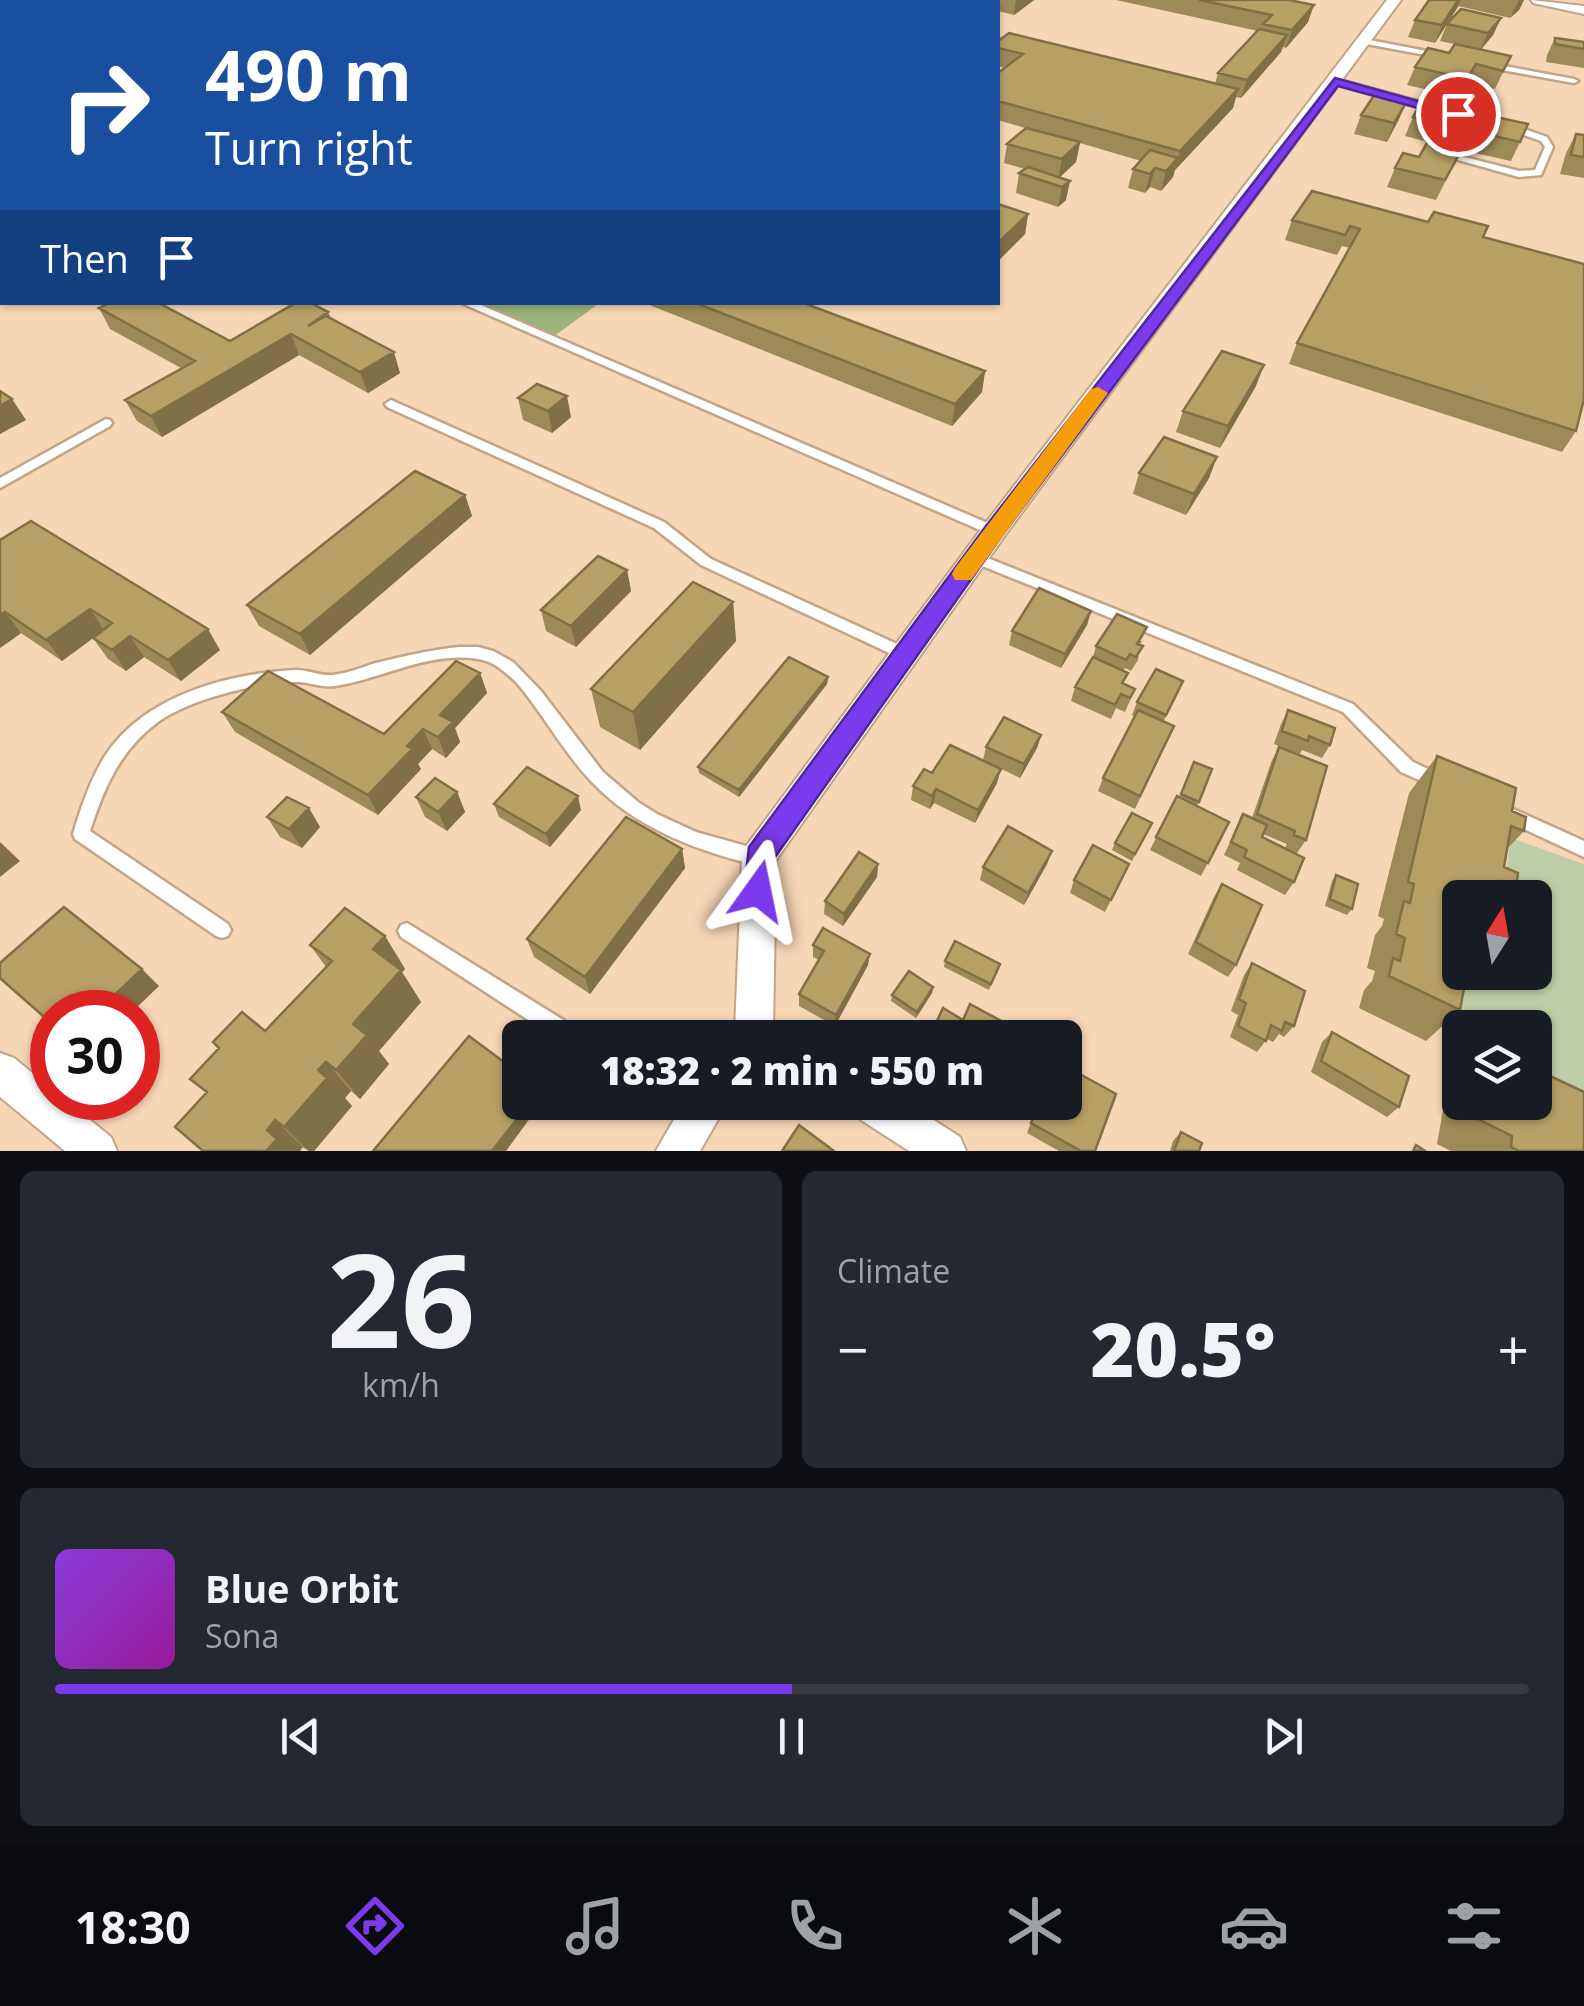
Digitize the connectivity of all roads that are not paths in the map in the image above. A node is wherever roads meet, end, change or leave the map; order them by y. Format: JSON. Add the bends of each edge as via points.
{"nodes":[{"id":1,"x":1394,"y":0,"type":"edge"},
{"id":2,"x":1538,"y":0,"type":"edge"},
{"id":3,"x":1584,"y":10,"type":"edge"},
{"id":4,"x":1364,"y":41,"type":"junction"},
{"id":5,"x":1460,"y":60,"type":"edge"},
{"id":6,"x":1478,"y":63,"type":"edge"},
{"id":7,"x":1335,"y":82,"type":"junction"},
{"id":8,"x":1574,"y":82,"type":"dead end"},
{"id":9,"x":1439,"y":110,"type":"edge"},
{"id":10,"x":1491,"y":122,"type":"edge"},
{"id":11,"x":1431,"y":152,"type":"edge"},
{"id":12,"x":471,"y":305,"type":"edge"},
{"id":13,"x":391,"y":404,"type":"dead end"},
{"id":14,"x":106,"y":423,"type":"dead end"},
{"id":15,"x":0,"y":484,"type":"edge"},
{"id":16,"x":994,"y":531,"type":"junction"},
{"id":17,"x":975,"y":558,"type":"junction"},
{"id":18,"x":905,"y":654,"type":"junction"},
{"id":19,"x":1460,"y":792,"type":"edge"},
{"id":20,"x":1496,"y":808,"type":"edge"},
{"id":21,"x":1584,"y":849,"type":"edge"},
{"id":22,"x":759,"y":856,"type":"junction"},
{"id":23,"x":222,"y":930,"type":"dead end"},
{"id":24,"x":407,"y":931,"type":"dead end"},
{"id":25,"x":546,"y":1020,"type":"edge"},
{"id":26,"x":757,"y":1020,"type":"edge"},
{"id":27,"x":0,"y":1072,"type":"edge"},
{"id":28,"x":689,"y":1120,"type":"edge"},
{"id":29,"x":897,"y":1120,"type":"edge"},
{"id":30,"x":97,"y":1151,"type":"edge"},
{"id":31,"x":676,"y":1151,"type":"edge"},
{"id":32,"x":946,"y":1151,"type":"edge"}],
"edges":[{"from":1,"to":4,"type":"street"},
{"from":2,"to":3,"type":"street"},
{"from":4,"to":5,"type":"lane"},
{"from":4,"to":7,"type":"street"},
{"from":6,"to":8,"type":"lane"},
{"from":7,"to":9,"type":"lane"},
{"from":7,"to":16,"type":"street"},
{"from":10,"to":11,"type":"lane","via":[[1544,139],[1549,147],[1538,173]]},
{"from":12,"to":16,"type":"lane"},
{"from":13,"to":18,"type":"lane","via":[[659,525],[706,562]]},
{"from":14,"to":15,"type":"lane"},
{"from":16,"to":17,"type":"street"},
{"from":17,"to":18,"type":"street"},
{"from":17,"to":19,"type":"lane","via":[[1348,708],[1407,767]]},
{"from":18,"to":22,"type":"street"},
{"from":20,"to":21,"type":"lane"},
{"from":22,"to":23,"type":"lane","via":[[712,847],[652,820],[598,778],[510,669],[475,652],[451,654],[328,682],[300,675],[248,682],[173,703],[146,718],[124,742],[92,794],[81,834]]},
{"from":22,"to":26,"type":"street"},
{"from":24,"to":25,"type":"lane"},
{"from":27,"to":30,"type":"street"},
{"from":28,"to":31,"type":"street"},
{"from":29,"to":32,"type":"street"}]}
